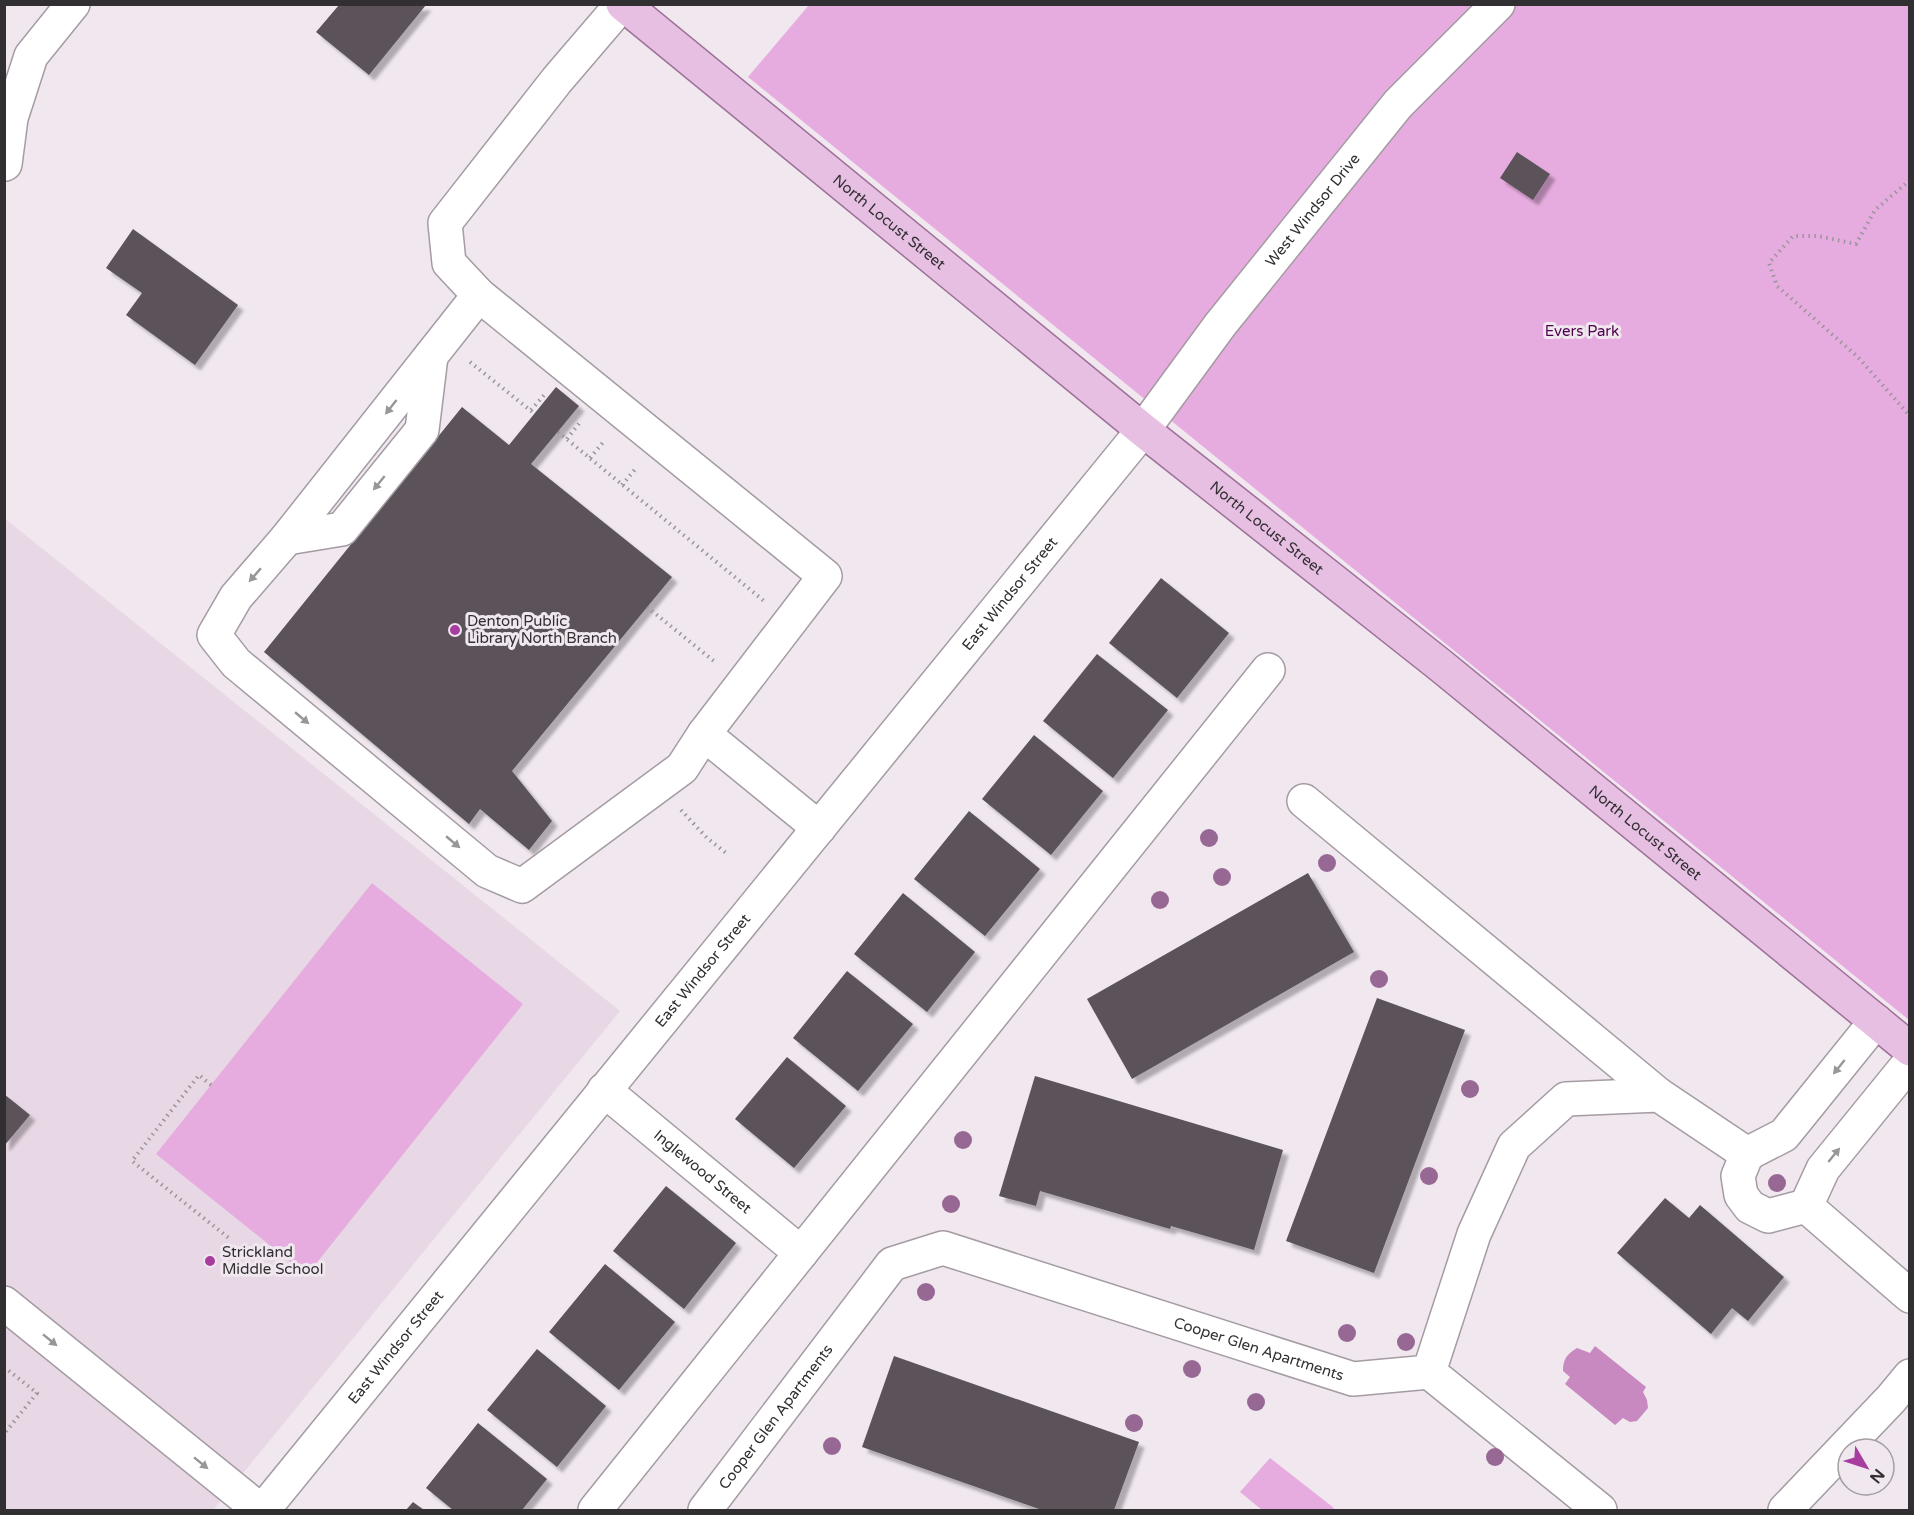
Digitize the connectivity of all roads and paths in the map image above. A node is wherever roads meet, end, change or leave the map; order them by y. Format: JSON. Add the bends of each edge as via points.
{"nodes":[{"id":1,"x":73,"y":4,"type":"edge"},
{"id":2,"x":622,"y":4,"type":"edge"},
{"id":3,"x":1498,"y":4,"type":"edge"},
{"id":4,"x":5,"y":164,"type":"edge"},
{"id":5,"x":1910,"y":180,"type":"edge"},
{"id":6,"x":479,"y":295,"type":"junction"},
{"id":7,"x":464,"y":357,"type":"dead end"},
{"id":8,"x":535,"y":414,"type":"dead end"},
{"id":9,"x":1910,"y":416,"type":"edge"},
{"id":10,"x":1143,"y":430,"type":"junction"},
{"id":11,"x":558,"y":432,"type":"dead end"},
{"id":12,"x":647,"y":608,"type":"dead end"},
{"id":13,"x":772,"y":608,"type":"dead end"},
{"id":14,"x":722,"y":668,"type":"dead end"},
{"id":15,"x":1268,"y":670,"type":"dead end"},
{"id":16,"x":704,"y":734,"type":"junction"},
{"id":17,"x":1304,"y":801,"type":"dead end"},
{"id":18,"x":691,"y":821,"type":"dead end"},
{"id":19,"x":819,"y":828,"type":"junction"},
{"id":20,"x":726,"y":853,"type":"dead end"},
{"id":21,"x":1876,"y":1021,"type":"junction"},
{"id":22,"x":1910,"y":1049,"type":"edge"},
{"id":23,"x":1910,"y":1062,"type":"edge"},
{"id":24,"x":211,"y":1084,"type":"dead end"},
{"id":25,"x":604,"y":1090,"type":"junction"},
{"id":26,"x":1659,"y":1095,"type":"junction"},
{"id":27,"x":1747,"y":1154,"type":"junction"},
{"id":28,"x":1806,"y":1206,"type":"junction"},
{"id":29,"x":230,"y":1239,"type":"dead end"},
{"id":30,"x":801,"y":1253,"type":"junction"},
{"id":31,"x":1910,"y":1296,"type":"edge"},
{"id":32,"x":4,"y":1303,"type":"edge"},
{"id":33,"x":4,"y":1367,"type":"edge"},
{"id":34,"x":1429,"y":1371,"type":"junction"},
{"id":35,"x":1910,"y":1376,"type":"edge"},
{"id":36,"x":4,"y":1434,"type":"edge"},
{"id":37,"x":261,"y":1510,"type":"edge"},
{"id":38,"x":595,"y":1510,"type":"edge"},
{"id":39,"x":705,"y":1510,"type":"edge"},
{"id":40,"x":1600,"y":1510,"type":"edge"},
{"id":41,"x":1785,"y":1510,"type":"edge"}],
"edges":[{"from":1,"to":4,"type":"street","via":[[31,56],[11,118]]},
{"from":2,"to":6,"type":"street","via":[[445,223],[449,263]]},
{"from":2,"to":10,"type":"main road","name":"North Locust Street"},
{"from":3,"to":10,"type":"street","name":"West Windsor Drive","via":[[1398,104],[1220,325]]},
{"from":5,"to":9,"type":"path","via":[[1875,210],[1856,244],[1818,236],[1793,236],[1769,264],[1777,286],[1858,357]]},
{"from":6,"to":16,"type":"street","via":[[825,576]]},
{"from":6,"to":16,"type":"street","one_way":true,"via":[[236,597],[214,635],[236,663],[488,871],[522,886],[682,768]]},
{"from":7,"to":8,"type":"path"},
{"from":10,"to":19,"type":"street","name":"East Windsor Street"},
{"from":10,"to":21,"type":"main road","name":"North Locust Street","via":[[1440,665]]},
{"from":11,"to":13,"type":"path"},
{"from":12,"to":14,"type":"path"},
{"from":15,"to":30,"type":"street"},
{"from":16,"to":19,"type":"street"},
{"from":17,"to":26,"type":"street"},
{"from":18,"to":20,"type":"path"},
{"from":19,"to":25,"type":"street","name":"East Windsor Street"},
{"from":21,"to":22,"type":"main road","name":"North Locust Street"},
{"from":21,"to":27,"type":"street","one_way":true,"via":[[1784,1135]]},
{"from":28,"to":23,"type":"street","one_way":true,"via":[[1823,1169]]},
{"from":24,"to":29,"type":"path","via":[[199,1075],[132,1161]]},
{"from":25,"to":30,"type":"street","name":"Inglewood Street"},
{"from":25,"to":37,"type":"street","name":"East Windsor Street"},
{"from":26,"to":27,"type":"street"},
{"from":26,"to":34,"type":"street","via":[[1566,1099],[1514,1146],[1474,1233]]},
{"from":27,"to":28,"type":"street","via":[[1738,1176],[1741,1196],[1750,1207],[1768,1216]]},
{"from":28,"to":31,"type":"street"},
{"from":30,"to":38,"type":"street"},
{"from":32,"to":37,"type":"street","one_way":true},
{"from":33,"to":36,"type":"path","via":[[37,1393]]},
{"from":34,"to":39,"type":"street","name":"Cooper Glen Apartments","via":[[1353,1379],[943,1248],[892,1264]]},
{"from":34,"to":40,"type":"street"},
{"from":35,"to":41,"type":"street"}]}
